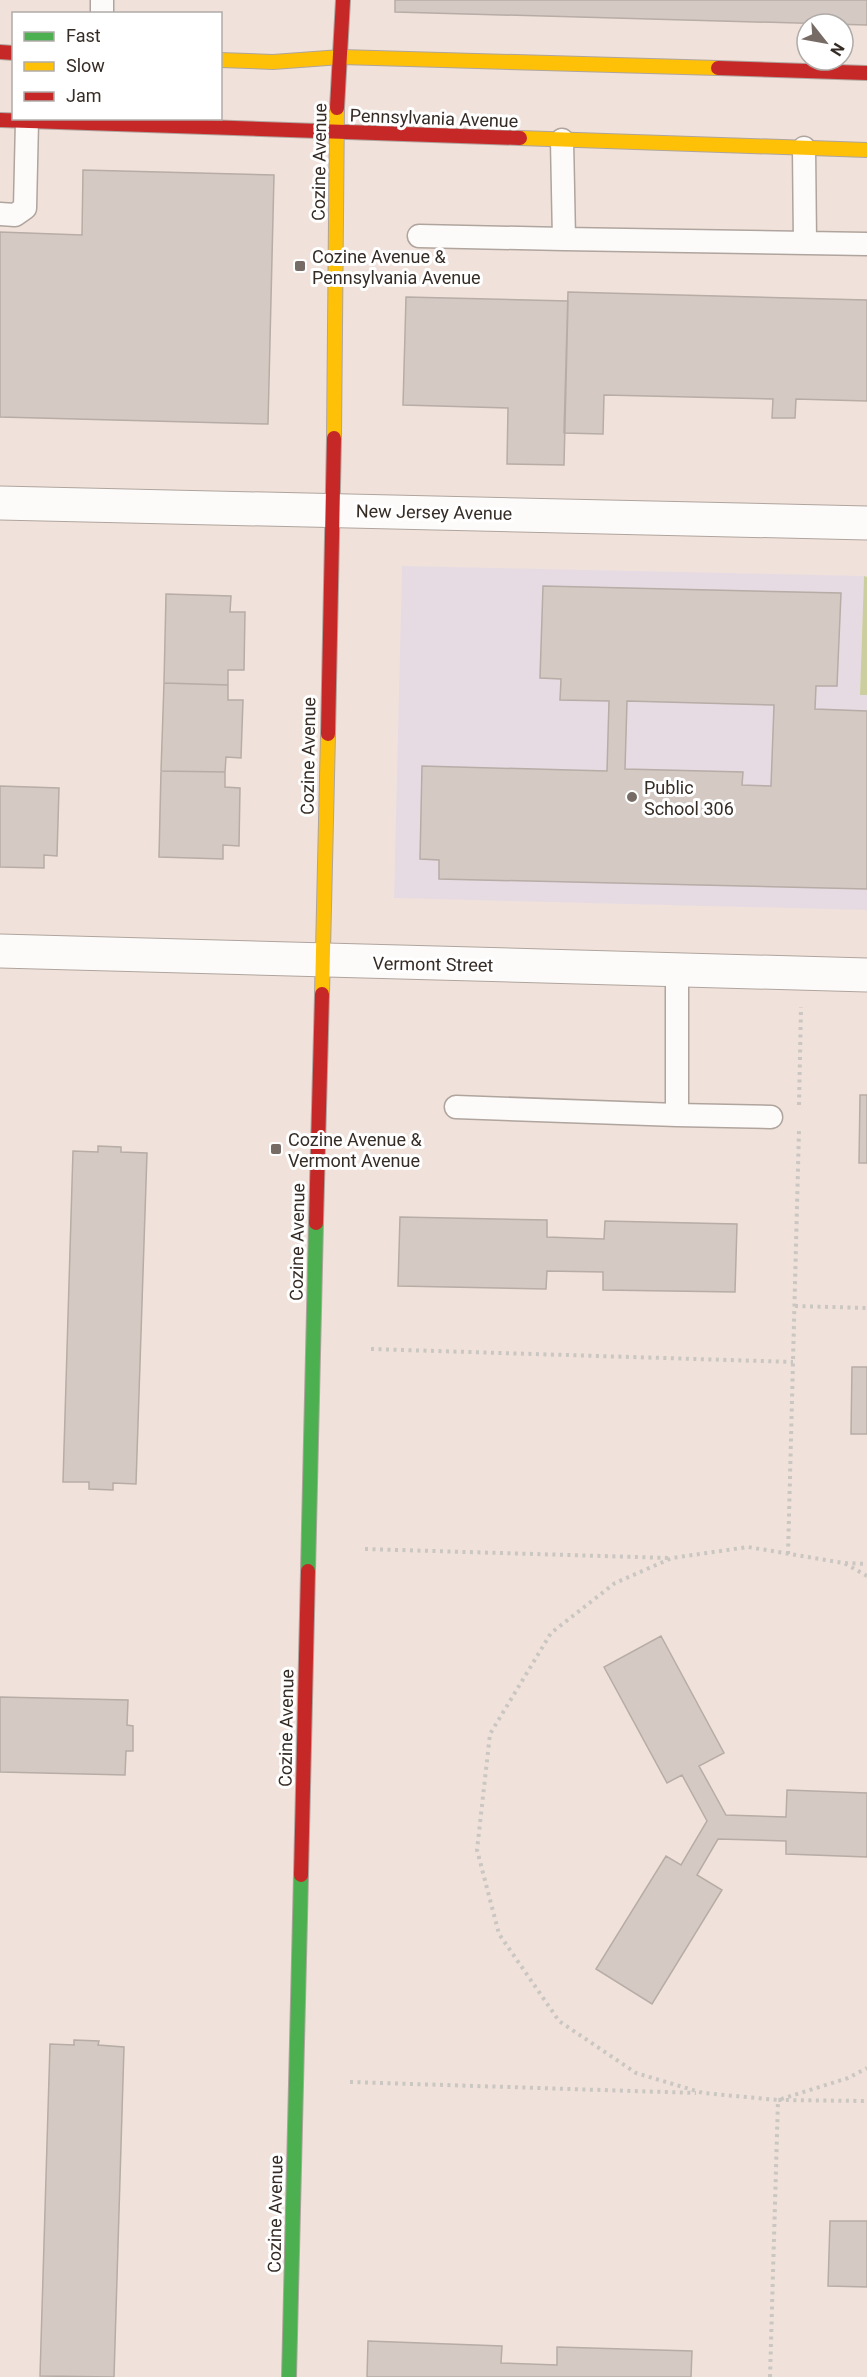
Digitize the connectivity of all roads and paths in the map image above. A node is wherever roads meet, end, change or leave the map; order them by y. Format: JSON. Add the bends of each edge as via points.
{"nodes":[{"id":1,"x":343,"y":0,"type":"edge"},
{"id":2,"x":341,"y":57,"type":"junction"},
{"id":3,"x":222,"y":60,"type":"edge"},
{"id":4,"x":867,"y":73,"type":"edge"},
{"id":5,"x":0,"y":120,"type":"edge"},
{"id":6,"x":27,"y":121,"type":"junction"},
{"id":7,"x":336,"y":133,"type":"junction"},
{"id":8,"x":562,"y":140,"type":"junction"},
{"id":9,"x":804,"y":148,"type":"junction"},
{"id":10,"x":867,"y":150,"type":"edge"},
{"id":11,"x":0,"y":214,"type":"edge"},
{"id":12,"x":420,"y":236,"type":"dead end"},
{"id":13,"x":564,"y":239,"type":"junction"},
{"id":14,"x":805,"y":243,"type":"junction"},
{"id":15,"x":867,"y":244,"type":"edge"},
{"id":16,"x":0,"y":503,"type":"edge"},
{"id":17,"x":333,"y":509,"type":"junction"},
{"id":18,"x":867,"y":523,"type":"edge"},
{"id":19,"x":0,"y":951,"type":"edge"},
{"id":20,"x":321,"y":961,"type":"junction"},
{"id":21,"x":677,"y":969,"type":"junction"},
{"id":22,"x":802,"y":973,"type":"junction"},
{"id":23,"x":867,"y":975,"type":"edge"},
{"id":24,"x":456,"y":1107,"type":"dead end"},
{"id":25,"x":799,"y":1110,"type":"dead end"},
{"id":26,"x":677,"y":1116,"type":"junction"},
{"id":27,"x":771,"y":1117,"type":"dead end"},
{"id":28,"x":799,"y":1121,"type":"dead end"},
{"id":29,"x":795,"y":1306,"type":"junction"},
{"id":30,"x":867,"y":1308,"type":"edge"},
{"id":31,"x":371,"y":1349,"type":"dead end"},
{"id":32,"x":793,"y":1362,"type":"junction"},
{"id":33,"x":365,"y":1550,"type":"dead end"},
{"id":34,"x":788,"y":1554,"type":"junction"},
{"id":35,"x":672,"y":1558,"type":"junction"},
{"id":36,"x":844,"y":1563,"type":"junction"},
{"id":37,"x":867,"y":1564,"type":"edge"},
{"id":38,"x":867,"y":1576,"type":"edge"},
{"id":39,"x":867,"y":2068,"type":"edge"},
{"id":40,"x":350,"y":2082,"type":"dead end"},
{"id":41,"x":703,"y":2093,"type":"junction"},
{"id":42,"x":778,"y":2100,"type":"junction"},
{"id":43,"x":867,"y":2101,"type":"edge"},
{"id":44,"x":289,"y":2377,"type":"edge"},
{"id":45,"x":770,"y":2377,"type":"edge"}],
"edges":[{"from":1,"to":2,"type":"street","name":"Cozine Avenue"},
{"from":2,"to":3,"type":"street","via":[[273,62]]},
{"from":2,"to":4,"type":"street"},
{"from":2,"to":7,"type":"street","name":"Cozine Avenue"},
{"from":5,"to":6,"type":"street","name":"Pennsylvania Avenue"},
{"from":6,"to":7,"type":"street","name":"Pennsylvania Avenue"},
{"from":6,"to":11,"type":"lane","via":[[25,208],[15,215]]},
{"from":7,"to":8,"type":"street","name":"Pennsylvania Avenue"},
{"from":7,"to":17,"type":"street","name":"Cozine Avenue"},
{"from":8,"to":9,"type":"street","name":"Pennsylvania Avenue"},
{"from":8,"to":13,"type":"lane"},
{"from":9,"to":10,"type":"street","name":"Pennsylvania Avenue"},
{"from":9,"to":14,"type":"lane"},
{"from":12,"to":13,"type":"lane"},
{"from":13,"to":14,"type":"lane"},
{"from":14,"to":15,"type":"lane"},
{"from":16,"to":17,"type":"street","name":"New Jersey Avenue"},
{"from":17,"to":18,"type":"street","name":"New Jersey Avenue"},
{"from":17,"to":20,"type":"street","name":"Cozine Avenue"},
{"from":19,"to":20,"type":"street","name":"Vermont Street"},
{"from":20,"to":21,"type":"street","name":"Vermont Street"},
{"from":20,"to":44,"type":"street","name":"Cozine Avenue"},
{"from":21,"to":22,"type":"street","name":"Vermont Street"},
{"from":21,"to":26,"type":"lane"},
{"from":22,"to":23,"type":"street","name":"Vermont Street"},
{"from":22,"to":25,"type":"path"},
{"from":24,"to":26,"type":"lane"},
{"from":26,"to":27,"type":"lane"},
{"from":28,"to":29,"type":"path"},
{"from":29,"to":30,"type":"path"},
{"from":29,"to":32,"type":"path"},
{"from":31,"to":32,"type":"path"},
{"from":32,"to":34,"type":"path"},
{"from":33,"to":35,"type":"path"},
{"from":34,"to":35,"type":"path","via":[[748,1547]]},
{"from":34,"to":36,"type":"path"},
{"from":35,"to":41,"type":"path","via":[[615,1583],[551,1633],[490,1734],[477,1850],[499,1934],[559,2021],[636,2073]]},
{"from":36,"to":37,"type":"path"},
{"from":36,"to":38,"type":"path"},
{"from":39,"to":42,"type":"path"},
{"from":40,"to":41,"type":"path"},
{"from":41,"to":42,"type":"path"},
{"from":42,"to":43,"type":"path"},
{"from":42,"to":45,"type":"path"}]}
